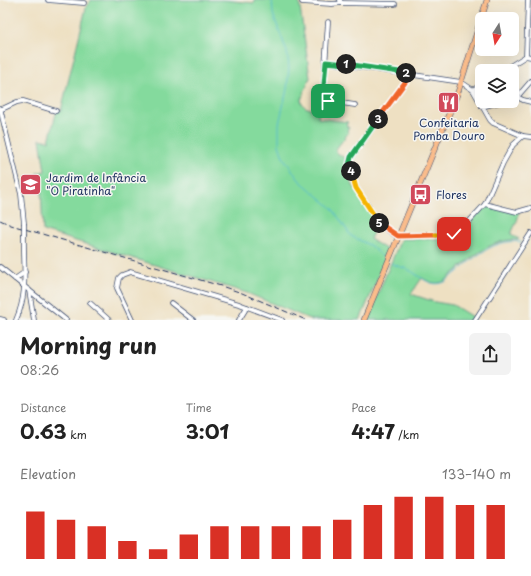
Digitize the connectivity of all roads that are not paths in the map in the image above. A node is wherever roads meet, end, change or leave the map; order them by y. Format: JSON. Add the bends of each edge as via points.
{"nodes":[{"id":1,"x":48,"y":0,"type":"edge"},
{"id":2,"x":487,"y":0,"type":"edge"},
{"id":3,"x":528,"y":0,"type":"edge"},
{"id":4,"x":302,"y":2,"type":"dead end"},
{"id":5,"x":340,"y":2,"type":"edge"},
{"id":6,"x":84,"y":3,"type":"dead end"},
{"id":7,"x":395,"y":4,"type":"dead end"},
{"id":8,"x":328,"y":22,"type":"dead end"},
{"id":9,"x":530,"y":57,"type":"edge"},
{"id":10,"x":326,"y":62,"type":"junction"},
{"id":11,"x":516,"y":64,"type":"edge"},
{"id":12,"x":410,"y":73,"type":"junction"},
{"id":13,"x":531,"y":81,"type":"edge"},
{"id":14,"x":461,"y":82,"type":"junction"},
{"id":15,"x":473,"y":90,"type":"joint"},
{"id":16,"x":519,"y":93,"type":"edge"},
{"id":17,"x":475,"y":94,"type":"edge"},
{"id":18,"x":519,"y":99,"type":"edge"},
{"id":19,"x":531,"y":102,"type":"edge"},
{"id":20,"x":355,"y":105,"type":"dead end"},
{"id":21,"x":483,"y":108,"type":"edge"},
{"id":22,"x":0,"y":109,"type":"edge"},
{"id":23,"x":56,"y":111,"type":"dead end"},
{"id":24,"x":523,"y":136,"type":"junction"},
{"id":25,"x":531,"y":137,"type":"edge"},
{"id":26,"x":485,"y":204,"type":"junction"},
{"id":27,"x":531,"y":208,"type":"edge"},
{"id":28,"x":531,"y":233,"type":"edge"},
{"id":29,"x":397,"y":238,"type":"junction"},
{"id":30,"x":0,"y":267,"type":"edge"},
{"id":31,"x":25,"y":272,"type":"junction"},
{"id":32,"x":15,"y":279,"type":"junction"},
{"id":33,"x":24,"y":286,"type":"junction"},
{"id":34,"x":29,"y":290,"type":"junction"},
{"id":35,"x":171,"y":303,"type":"dead end"},
{"id":36,"x":90,"y":304,"type":"dead end"},
{"id":37,"x":247,"y":307,"type":"junction"},
{"id":38,"x":0,"y":319,"type":"edge"},
{"id":39,"x":4,"y":320,"type":"edge"},
{"id":40,"x":16,"y":320,"type":"edge"},
{"id":41,"x":34,"y":320,"type":"edge"},
{"id":42,"x":66,"y":320,"type":"edge"},
{"id":43,"x":108,"y":320,"type":"edge"},
{"id":44,"x":132,"y":320,"type":"edge"},
{"id":45,"x":193,"y":320,"type":"edge"},
{"id":46,"x":239,"y":320,"type":"edge"},
{"id":47,"x":282,"y":320,"type":"edge"},
{"id":48,"x":364,"y":320,"type":"edge"},
{"id":49,"x":476,"y":320,"type":"edge"}],
"edges":[{"from":1,"to":6,"type":"street"},
{"from":2,"to":14,"type":"main road"},
{"from":3,"to":9,"type":"street"},
{"from":4,"to":5,"type":"street"},
{"from":5,"to":7,"type":"street"},
{"from":8,"to":10,"type":"street"},
{"from":9,"to":11,"type":"street"},
{"from":10,"to":12,"type":"street"},
{"from":10,"to":20,"type":"street","via":[[323,96],[325,99]]},
{"from":12,"to":14,"type":"street"},
{"from":12,"to":29,"type":"street","via":[[351,157],[349,165],[352,180],[374,216],[381,226]]},
{"from":13,"to":16,"type":"street"},
{"from":14,"to":15,"type":"street"},
{"from":14,"to":29,"type":"main road"},
{"from":15,"to":17,"type":"street"},
{"from":18,"to":19,"type":"street"},
{"from":21,"to":24,"type":"street","via":[[493,123]]},
{"from":22,"to":23,"type":"street","via":[[23,101]]},
{"from":22,"to":31,"type":"street","bridge":true,"via":[[21,194]]},
{"from":24,"to":25,"type":"street"},
{"from":24,"to":26,"type":"street","via":[[513,145]]},
{"from":26,"to":27,"type":"street","via":[[517,212]]},
{"from":26,"to":29,"type":"street","via":[[454,234]]},
{"from":28,"to":49,"type":"street"},
{"from":29,"to":48,"type":"main road"},
{"from":30,"to":32,"type":"street"},
{"from":31,"to":32,"type":"street"},
{"from":31,"to":33,"type":"street"},
{"from":32,"to":33,"type":"street"},
{"from":33,"to":34,"type":"street"},
{"from":33,"to":40,"type":"street"},
{"from":34,"to":41,"type":"street"},
{"from":34,"to":42,"type":"street"},
{"from":35,"to":45,"type":"street"},
{"from":36,"to":43,"type":"street"},
{"from":37,"to":44,"type":"street","via":[[130,272],[119,278],[117,288]]},
{"from":37,"to":46,"type":"street"},
{"from":37,"to":47,"type":"street"},
{"from":38,"to":39,"type":"street"}]}
